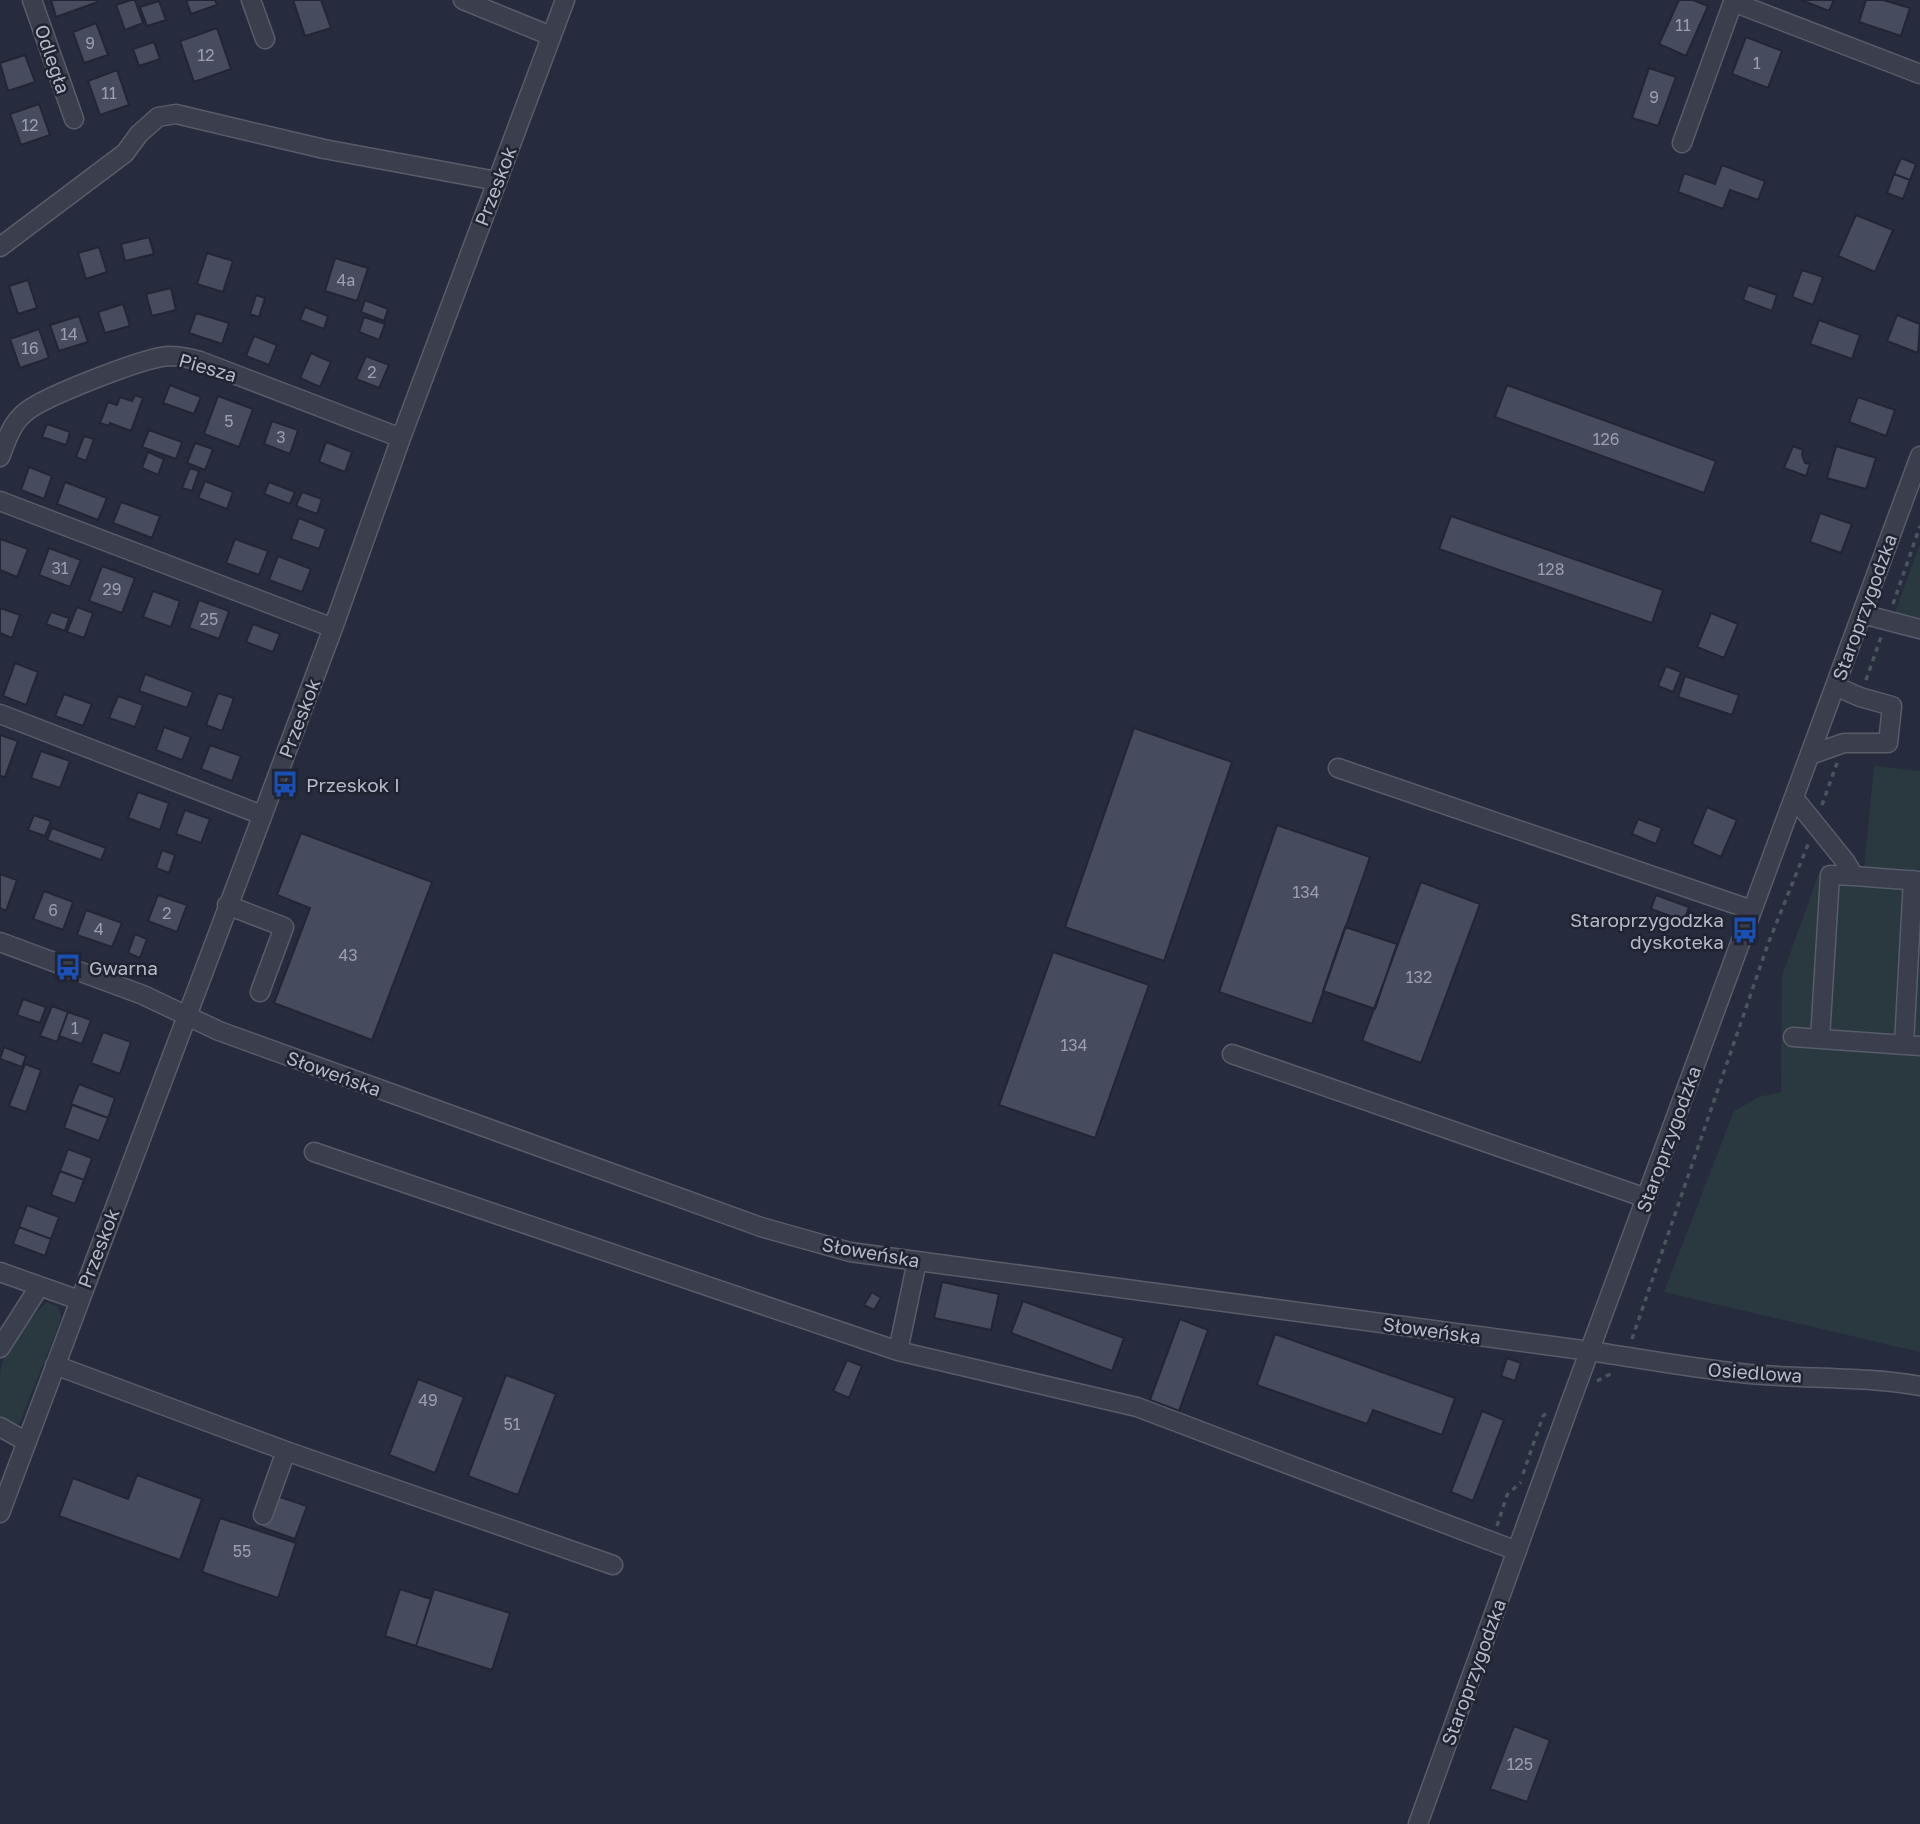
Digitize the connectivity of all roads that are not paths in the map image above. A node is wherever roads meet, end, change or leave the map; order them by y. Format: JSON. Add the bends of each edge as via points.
{"nodes":[{"id":1,"x":32,"y":0,"type":"edge"},
{"id":2,"x":251,"y":0,"type":"edge"},
{"id":3,"x":463,"y":0,"type":"edge"},
{"id":4,"x":565,"y":0,"type":"edge"},
{"id":5,"x":1733,"y":1,"type":"edge"},
{"id":6,"x":551,"y":36,"type":"junction"},
{"id":7,"x":265,"y":39,"type":"dead end"},
{"id":8,"x":1920,"y":74,"type":"edge"},
{"id":9,"x":74,"y":118,"type":"dead end"},
{"id":10,"x":1682,"y":143,"type":"dead end"},
{"id":11,"x":497,"y":181,"type":"junction"},
{"id":12,"x":0,"y":247,"type":"edge"},
{"id":13,"x":401,"y":438,"type":"junction"},
{"id":14,"x":1920,"y":456,"type":"edge"},
{"id":15,"x":0,"y":457,"type":"edge"},
{"id":16,"x":0,"y":501,"type":"edge"},
{"id":17,"x":1862,"y":614,"type":"junction"},
{"id":18,"x":333,"y":628,"type":"junction"},
{"id":19,"x":1920,"y":629,"type":"edge"},
{"id":20,"x":1835,"y":686,"type":"junction"},
{"id":21,"x":0,"y":714,"type":"edge"},
{"id":22,"x":1810,"y":755,"type":"junction"},
{"id":23,"x":1338,"y":768,"type":"dead end"},
{"id":24,"x":1794,"y":798,"type":"junction"},
{"id":25,"x":262,"y":815,"type":"junction"},
{"id":26,"x":1854,"y":876,"type":"junction"},
{"id":27,"x":1916,"y":881,"type":"edge"},
{"id":28,"x":227,"y":905,"type":"junction"},
{"id":29,"x":1752,"y":910,"type":"junction"},
{"id":30,"x":0,"y":942,"type":"edge"},
{"id":31,"x":260,"y":992,"type":"dead end"},
{"id":32,"x":186,"y":1016,"type":"junction"},
{"id":33,"x":1793,"y":1037,"type":"dead end"},
{"id":34,"x":1820,"y":1039,"type":"junction"},
{"id":35,"x":1912,"y":1045,"type":"edge"},
{"id":36,"x":1232,"y":1054,"type":"dead end"},
{"id":37,"x":314,"y":1152,"type":"dead end"},
{"id":38,"x":1646,"y":1198,"type":"junction"},
{"id":39,"x":917,"y":1261,"type":"junction"},
{"id":40,"x":0,"y":1272,"type":"edge"},
{"id":41,"x":39,"y":1287,"type":"junction"},
{"id":42,"x":79,"y":1300,"type":"junction"},
{"id":43,"x":0,"y":1348,"type":"edge"},
{"id":44,"x":898,"y":1351,"type":"junction"},
{"id":45,"x":1590,"y":1351,"type":"junction"},
{"id":46,"x":55,"y":1366,"type":"junction"},
{"id":47,"x":1920,"y":1386,"type":"edge"},
{"id":48,"x":0,"y":1427,"type":"edge"},
{"id":49,"x":27,"y":1442,"type":"junction"},
{"id":50,"x":286,"y":1451,"type":"junction"},
{"id":51,"x":6,"y":1482,"type":"edge"},
{"id":52,"x":0,"y":1513,"type":"edge"},
{"id":53,"x":264,"y":1515,"type":"dead end"},
{"id":54,"x":1517,"y":1550,"type":"junction"},
{"id":55,"x":612,"y":1565,"type":"dead end"},
{"id":56,"x":1418,"y":1824,"type":"edge"}],
"edges":[{"from":1,"to":9,"type":"street","name":"Odległa"},
{"from":2,"to":7,"type":"street"},
{"from":3,"to":6,"type":"street"},
{"from":4,"to":6,"type":"street","name":"Przeskok"},
{"from":5,"to":8,"type":"street"},
{"from":5,"to":10,"type":"street"},
{"from":6,"to":11,"type":"street","name":"Przeskok"},
{"from":11,"to":12,"type":"street","via":[[324,149],[176,114],[158,117],[125,153]]},
{"from":11,"to":13,"type":"street","name":"Przeskok"},
{"from":13,"to":15,"type":"street","name":"Piesza","via":[[200,361],[165,356],[26,411],[12,426]]},
{"from":13,"to":18,"type":"street","name":"Przeskok"},
{"from":14,"to":17,"type":"street","name":"Staroprzygodzka"},
{"from":16,"to":18,"type":"street"},
{"from":17,"to":19,"type":"street"},
{"from":17,"to":20,"type":"street","name":"Staroprzygodzka"},
{"from":18,"to":25,"type":"street","name":"Przeskok"},
{"from":20,"to":22,"type":"street","name":"Staroprzygodzka"},
{"from":20,"to":22,"type":"street","via":[[1892,706],[1888,743],[1844,743]]},
{"from":21,"to":25,"type":"street"},
{"from":22,"to":24,"type":"street","name":"Staroprzygodzka"},
{"from":23,"to":29,"type":"street"},
{"from":24,"to":26,"type":"street"},
{"from":24,"to":29,"type":"street","name":"Staroprzygodzka"},
{"from":25,"to":28,"type":"street","name":"Przeskok"},
{"from":26,"to":27,"type":"street"},
{"from":26,"to":34,"type":"street","via":[[1830,875]]},
{"from":27,"to":35,"type":"street"},
{"from":28,"to":31,"type":"street","via":[[284,927]]},
{"from":28,"to":32,"type":"street","name":"Przeskok"},
{"from":29,"to":38,"type":"street","name":"Staroprzygodzka"},
{"from":30,"to":32,"type":"street","via":[[143,995]]},
{"from":32,"to":39,"type":"street","name":"Słoweńska","via":[[761,1227],[850,1252]]},
{"from":32,"to":42,"type":"street","name":"Przeskok"},
{"from":33,"to":34,"type":"street"},
{"from":34,"to":35,"type":"street"},
{"from":36,"to":38,"type":"street"},
{"from":37,"to":44,"type":"street"},
{"from":38,"to":45,"type":"street","name":"Staroprzygodzka"},
{"from":39,"to":44,"type":"street"},
{"from":39,"to":45,"type":"street","name":"Słoweńska"},
{"from":40,"to":41,"type":"street"},
{"from":41,"to":42,"type":"street"},
{"from":41,"to":43,"type":"street"},
{"from":42,"to":46,"type":"street","name":"Przeskok"},
{"from":44,"to":54,"type":"street","via":[[1137,1407]]},
{"from":45,"to":47,"type":"street","name":"Osiedlowa","via":[[1711,1370]]},
{"from":45,"to":54,"type":"street","name":"Staroprzygodzka"},
{"from":46,"to":49,"type":"street","name":"Przeskok"},
{"from":46,"to":50,"type":"street"},
{"from":48,"to":49,"type":"street"},
{"from":49,"to":51,"type":"street","name":"Przeskok"},
{"from":50,"to":53,"type":"street"},
{"from":50,"to":55,"type":"street"},
{"from":51,"to":52,"type":"street","name":"Przeskok"},
{"from":54,"to":56,"type":"street","name":"Staroprzygodzka"}]}
